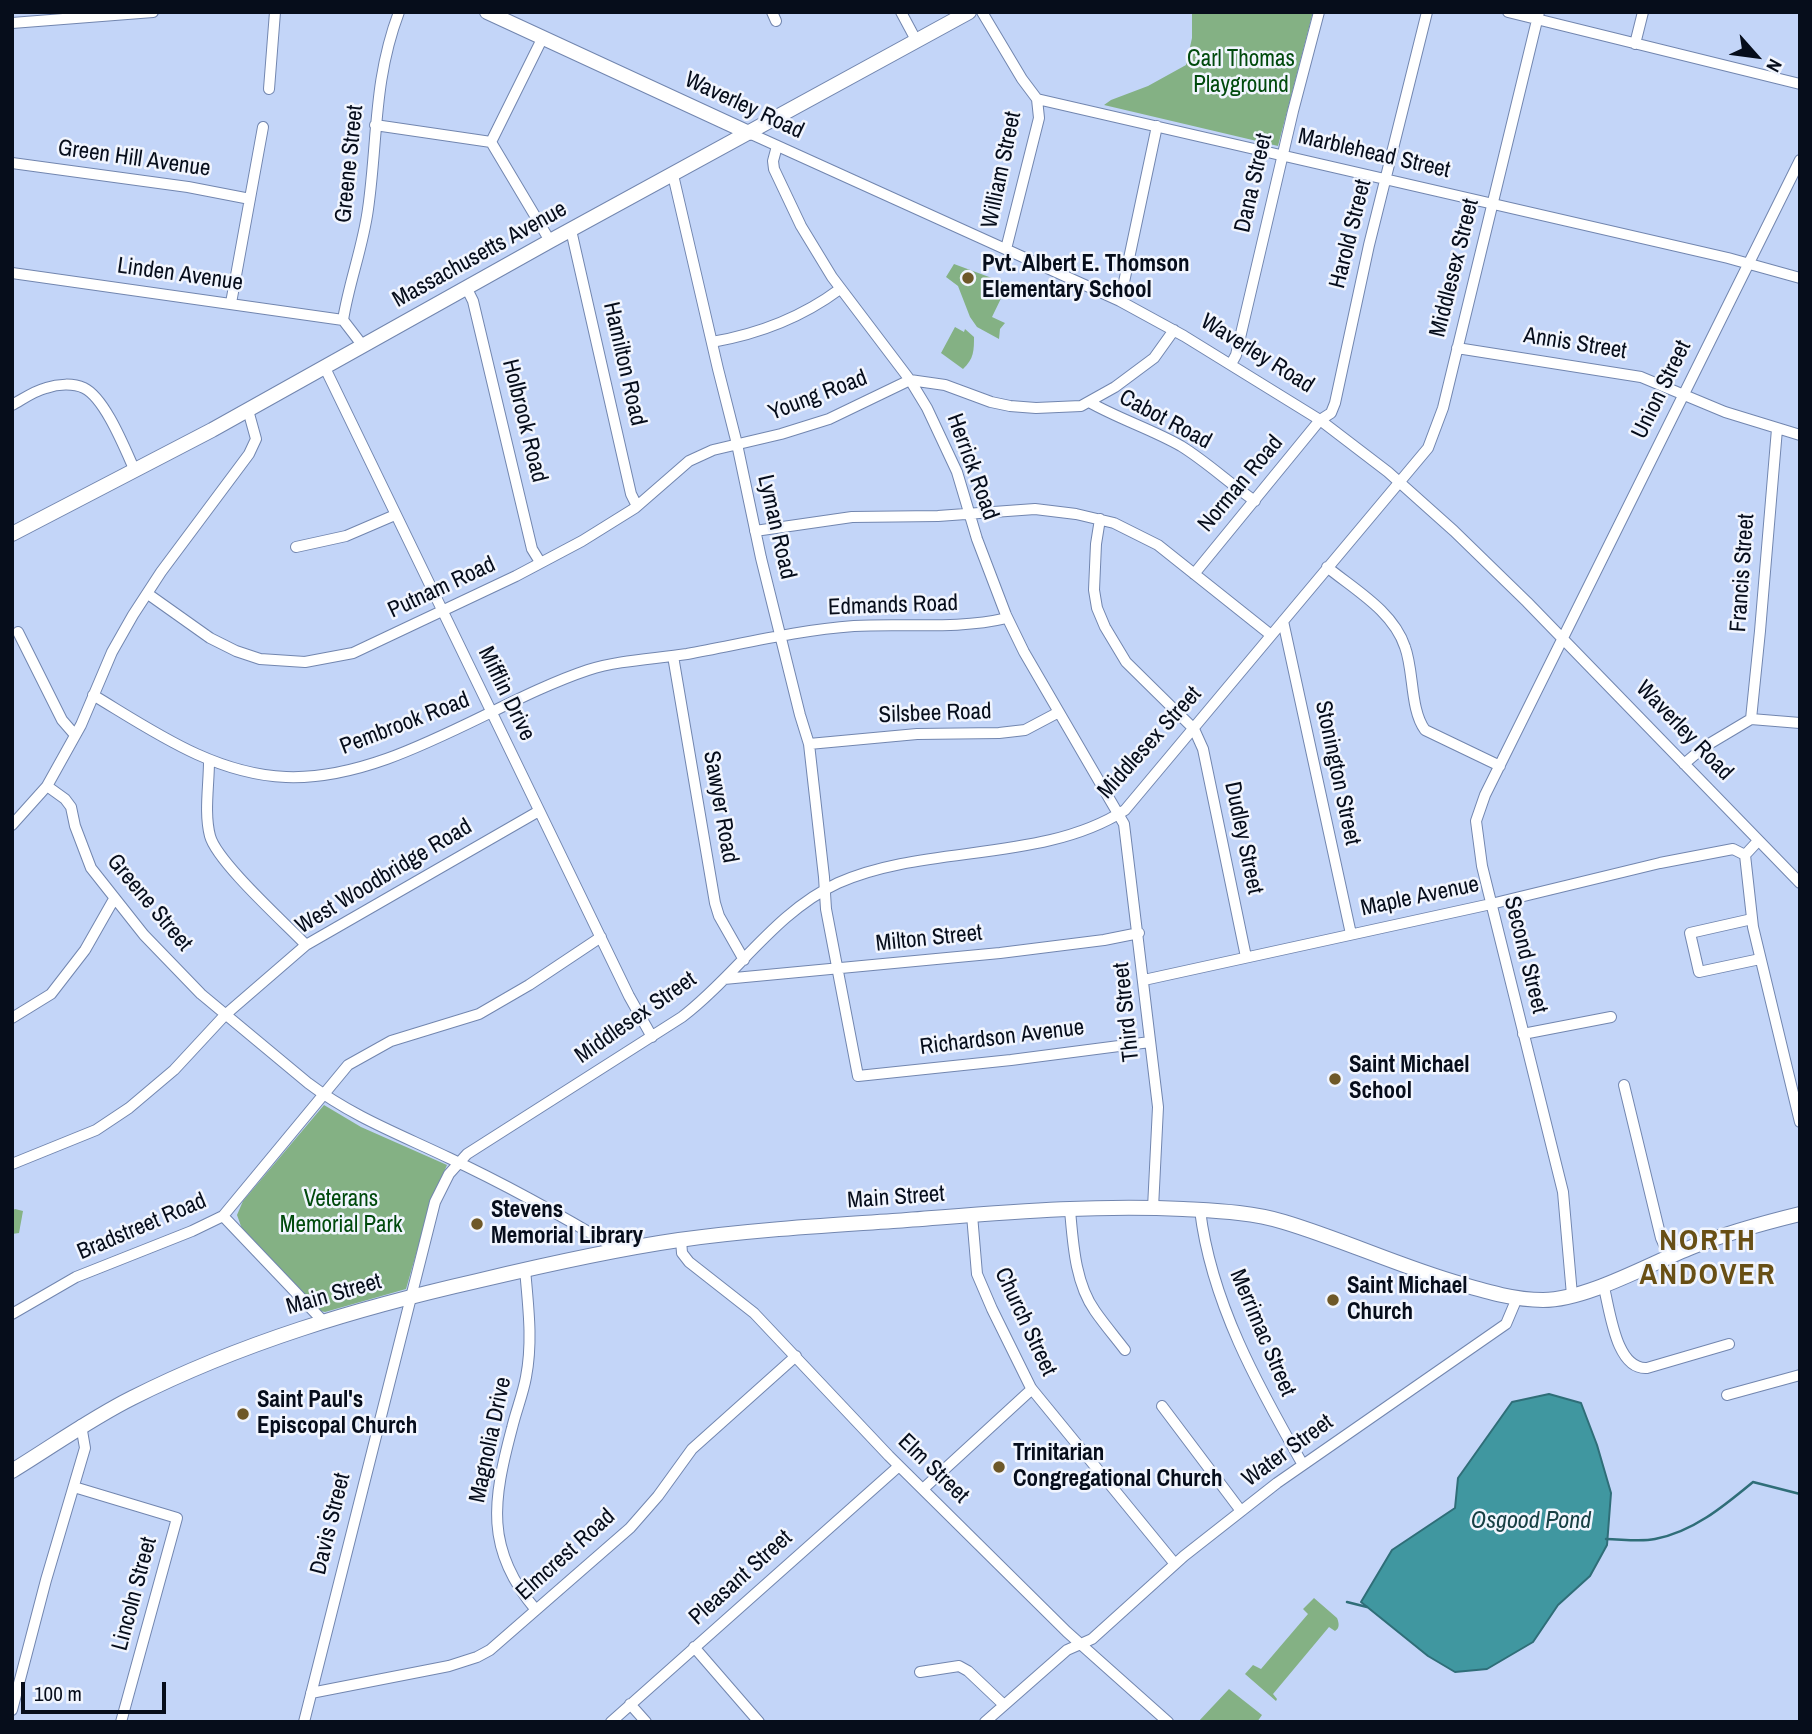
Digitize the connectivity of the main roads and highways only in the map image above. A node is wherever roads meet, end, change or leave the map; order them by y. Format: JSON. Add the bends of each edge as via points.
{"nodes":[{"id":1,"x":969,"y":12,"type":"edge"},
{"id":2,"x":498,"y":14,"type":"edge"},
{"id":3,"x":749,"y":132,"type":"junction"},
{"id":4,"x":12,"y":534,"type":"edge"},
{"id":5,"x":1800,"y":1214,"type":"edge"},
{"id":6,"x":12,"y":1471,"type":"edge"}],
"edges":[{"from":1,"to":3,"type":"main road","name":"Massachusetts Avenue"},
{"from":2,"to":3,"type":"main road","name":"Waverley Road"},
{"from":3,"to":4,"type":"main road","name":"Massachusetts Avenue","via":[[325,368]]},
{"from":5,"to":6,"type":"main road","name":"Main Street","via":[[1729,1233],[1603,1284],[1546,1300],[1517,1298],[1424,1273],[1271,1218],[1235,1212],[1070,1210],[681,1240],[525,1269],[323,1321],[256,1344],[81,1424]]}]}
